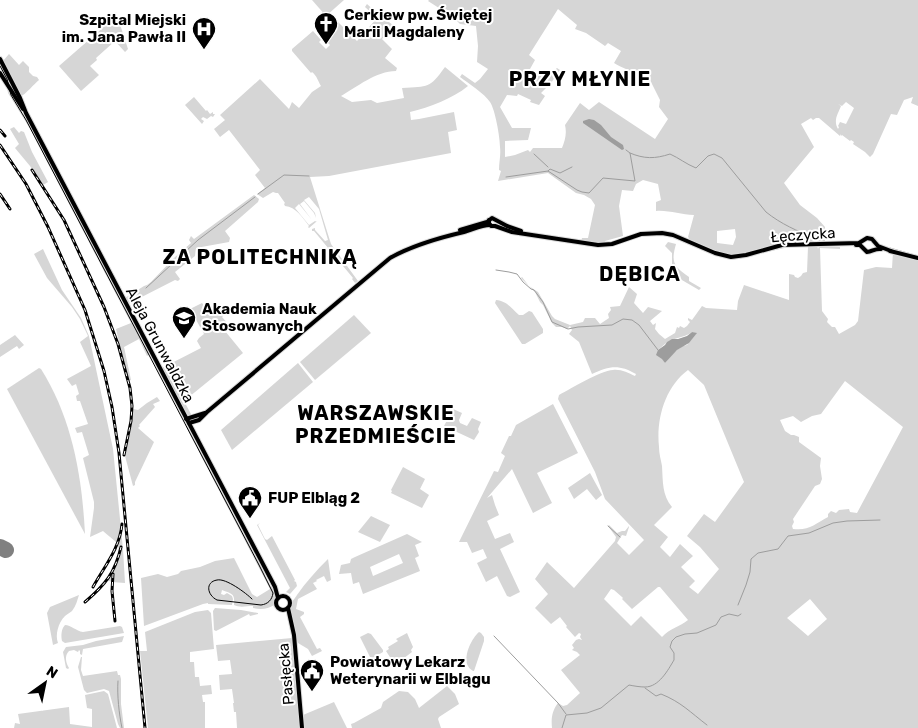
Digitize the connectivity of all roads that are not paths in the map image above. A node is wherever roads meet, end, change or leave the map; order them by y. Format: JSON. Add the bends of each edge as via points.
{"nodes":[{"id":1,"x":0,"y":59,"type":"edge"},
{"id":2,"x":0,"y":73,"type":"edge"},
{"id":3,"x":26,"y":113,"type":"junction"},
{"id":4,"x":496,"y":219,"type":"junction"},
{"id":5,"x":490,"y":221,"type":"junction"},
{"id":6,"x":495,"y":226,"type":"junction"},
{"id":7,"x":530,"y":234,"type":"junction"},
{"id":8,"x":847,"y":243,"type":"junction"},
{"id":9,"x":891,"y":251,"type":"junction"},
{"id":10,"x":918,"y":258,"type":"edge"},
{"id":11,"x":187,"y":421,"type":"junction"},
{"id":12,"x":280,"y":597,"type":"junction"},
{"id":13,"x":286,"y":609,"type":"junction"},
{"id":14,"x":302,"y":728,"type":"edge"}],
"edges":[{"from":1,"to":3,"type":"main road","name":"Aleja Grunwaldzka"},
{"from":2,"to":3,"type":"main road","name":"Aleja Grunwaldzka"},
{"from":3,"to":11,"type":"main road","name":"Aleja Grunwaldzka"},
{"from":4,"to":5,"type":"main road","name":"Łęczycka"},
{"from":4,"to":6,"type":"main road"},
{"from":4,"to":7,"type":"main road","name":"Łęczycka"},
{"from":5,"to":6,"type":"main road","name":"Łęczycka"},
{"from":5,"to":11,"type":"main road","via":[[408,248],[390,258],[207,412]]},
{"from":6,"to":7,"type":"main road","name":"Łęczycka","via":[[510,232]]},
{"from":7,"to":8,"type":"main road","name":"Łęczycka","via":[[601,245],[641,234],[668,234],[731,257],[786,244]]},
{"from":8,"to":9,"type":"main road","name":"Łęczycka","via":[[860,245],[867,252],[876,248]]},
{"from":8,"to":9,"type":"main road","name":"Łęczycka","via":[[861,243],[869,238]]},
{"from":9,"to":10,"type":"main road","name":"Łęczycka"},
{"from":11,"to":12,"type":"main road","name":"Aleja Grunwaldzka"},
{"from":12,"to":13,"type":"main road","via":[[289,600]]},
{"from":12,"to":13,"type":"main road","via":[[276,606]]},
{"from":13,"to":14,"type":"main road","name":"Pasłęcka","via":[[294,635]]}]}
